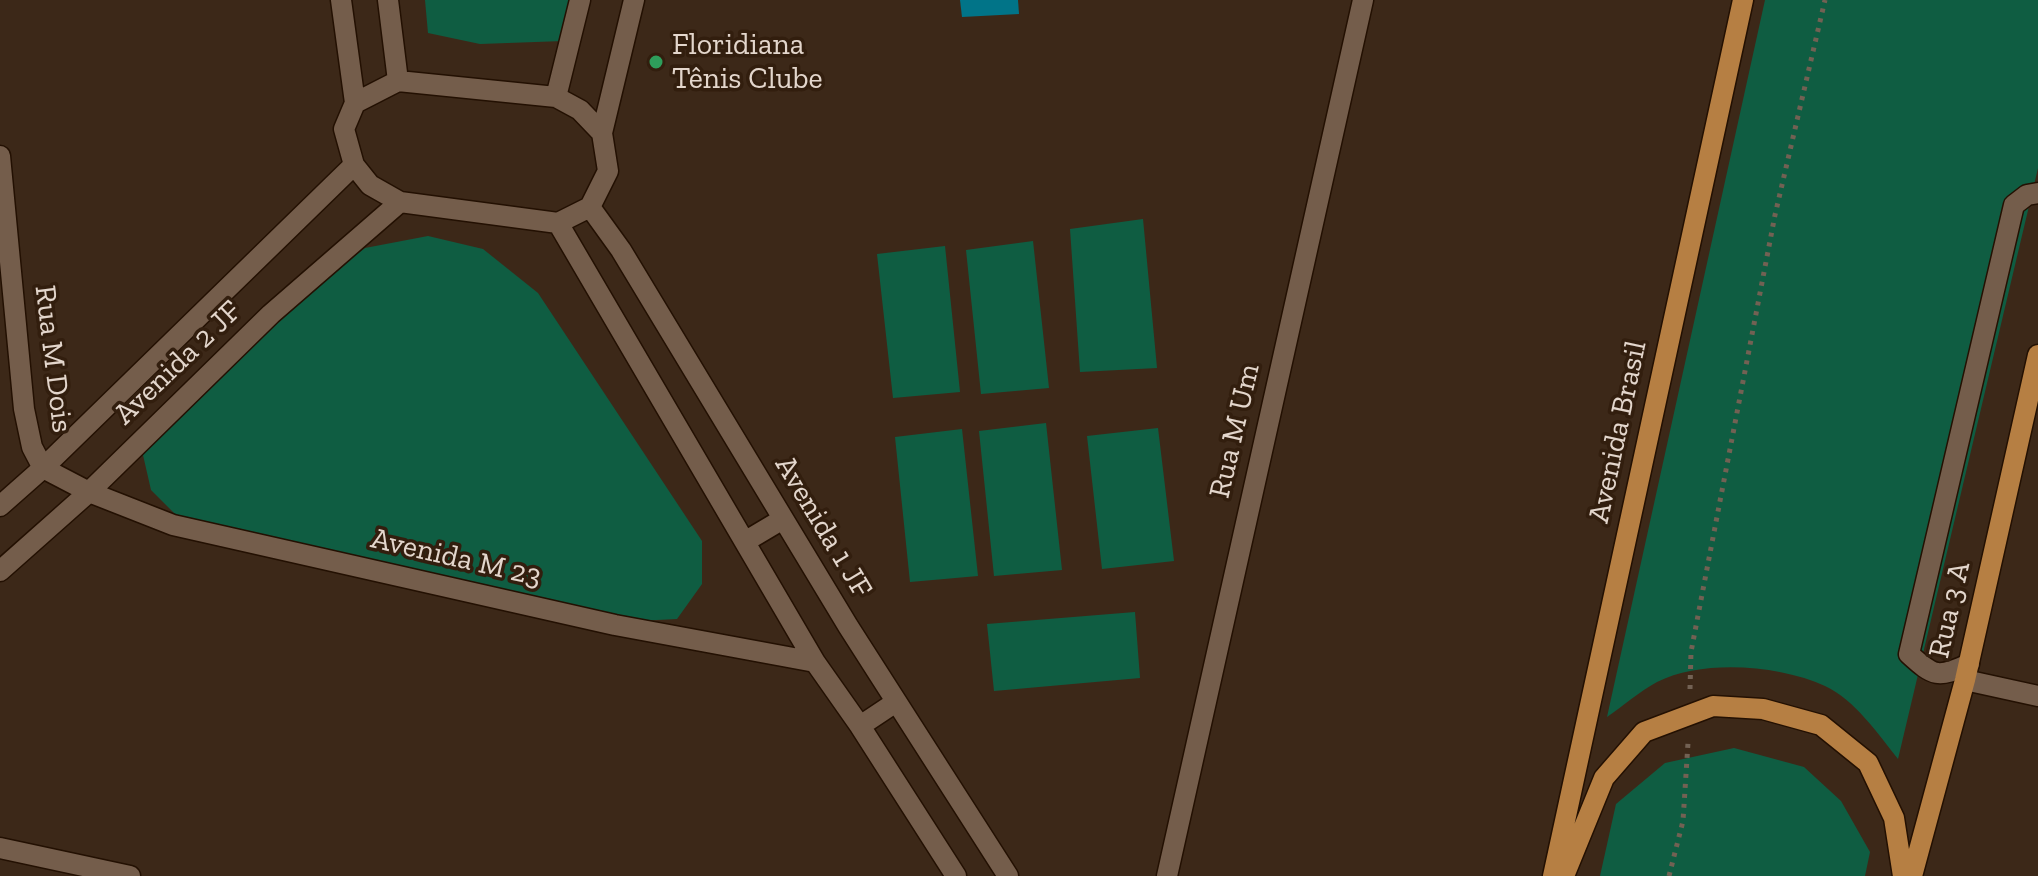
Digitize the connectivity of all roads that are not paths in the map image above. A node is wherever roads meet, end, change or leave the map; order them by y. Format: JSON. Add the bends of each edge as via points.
{"nodes":[{"id":1,"x":341,"y":0,"type":"edge"},
{"id":2,"x":388,"y":0,"type":"edge"},
{"id":3,"x":580,"y":0,"type":"edge"},
{"id":4,"x":634,"y":0,"type":"edge"},
{"id":5,"x":1363,"y":0,"type":"edge"},
{"id":6,"x":1743,"y":0,"type":"edge"},
{"id":7,"x":398,"y":81,"type":"junction"},
{"id":8,"x":556,"y":97,"type":"junction"},
{"id":9,"x":355,"y":103,"type":"junction"},
{"id":10,"x":602,"y":133,"type":"junction"},
{"id":11,"x":0,"y":156,"type":"edge"},
{"id":12,"x":354,"y":165,"type":"junction"},
{"id":13,"x":2038,"y":193,"type":"edge"},
{"id":14,"x":400,"y":202,"type":"junction"},
{"id":15,"x":590,"y":207,"type":"junction"},
{"id":16,"x":558,"y":223,"type":"junction"},
{"id":17,"x":2038,"y":355,"type":"edge"},
{"id":18,"x":43,"y":468,"type":"junction"},
{"id":19,"x":89,"y":492,"type":"junction"},
{"id":20,"x":0,"y":506,"type":"edge"},
{"id":21,"x":783,"y":519,"type":"junction"},
{"id":22,"x":746,"y":541,"type":"junction"},
{"id":23,"x":0,"y":571,"type":"edge"},
{"id":24,"x":815,"y":662,"type":"junction"},
{"id":25,"x":1967,"y":672,"type":"junction"},
{"id":26,"x":2038,"y":696,"type":"edge"},
{"id":27,"x":896,"y":702,"type":"junction"},
{"id":28,"x":860,"y":726,"type":"junction"},
{"id":29,"x":0,"y":848,"type":"edge"},
{"id":30,"x":130,"y":876,"type":"edge"},
{"id":31,"x":956,"y":876,"type":"edge"},
{"id":32,"x":1008,"y":876,"type":"edge"},
{"id":33,"x":1167,"y":876,"type":"edge"},
{"id":34,"x":1553,"y":876,"type":"edge"},
{"id":35,"x":1564,"y":876,"type":"edge"},
{"id":36,"x":1903,"y":876,"type":"edge"},
{"id":37,"x":1912,"y":876,"type":"edge"}],
"edges":[{"from":1,"to":9,"type":"street"},
{"from":2,"to":7,"type":"street"},
{"from":3,"to":8,"type":"street"},
{"from":4,"to":10,"type":"street"},
{"from":5,"to":33,"type":"street","name":"Rua M Um"},
{"from":6,"to":34,"type":"main road","name":"Avenida Brasil"},
{"from":7,"to":8,"type":"street"},
{"from":7,"to":9,"type":"street"},
{"from":8,"to":10,"type":"street","via":[[580,110]]},
{"from":9,"to":12,"type":"street","via":[[344,129]]},
{"from":10,"to":15,"type":"street","via":[[608,171]]},
{"from":11,"to":18,"type":"street","name":"Rua M Dois","via":[[24,409],[32,447]]},
{"from":12,"to":14,"type":"street","via":[[370,185]]},
{"from":12,"to":18,"type":"street","name":"Avenida 2 JF"},
{"from":13,"to":25,"type":"street","via":[[2014,205],[1909,654],[1929,672]]},
{"from":14,"to":16,"type":"street"},
{"from":14,"to":19,"type":"street","name":"Avenida 2 JF","via":[[271,314]]},
{"from":15,"to":16,"type":"street"},
{"from":15,"to":21,"type":"street","name":"Avenida 1 JF"},
{"from":16,"to":22,"type":"street"},
{"from":17,"to":25,"type":"main road","name":"Rua 3 A"},
{"from":18,"to":19,"type":"street","name":"Rua M Dois"},
{"from":18,"to":20,"type":"street","name":"Avenida 2 JF"},
{"from":19,"to":23,"type":"street","name":"Avenida 2 JF"},
{"from":19,"to":24,"type":"street","name":"Avenida M 23","via":[[173,525],[615,625]]},
{"from":21,"to":22,"type":"street"},
{"from":21,"to":27,"type":"street","name":"Avenida 1 JF"},
{"from":22,"to":24,"type":"street"},
{"from":24,"to":28,"type":"street"},
{"from":25,"to":26,"type":"street"},
{"from":25,"to":37,"type":"main road","name":"Rua 3 A"},
{"from":27,"to":28,"type":"street"},
{"from":27,"to":32,"type":"street","name":"Avenida 1 JF"},
{"from":28,"to":31,"type":"street"},
{"from":29,"to":30,"type":"street"},
{"from":35,"to":36,"type":"main road","via":[[1604,778],[1644,732],[1713,706],[1763,709],[1821,725],[1868,763],[1894,818]]}]}
